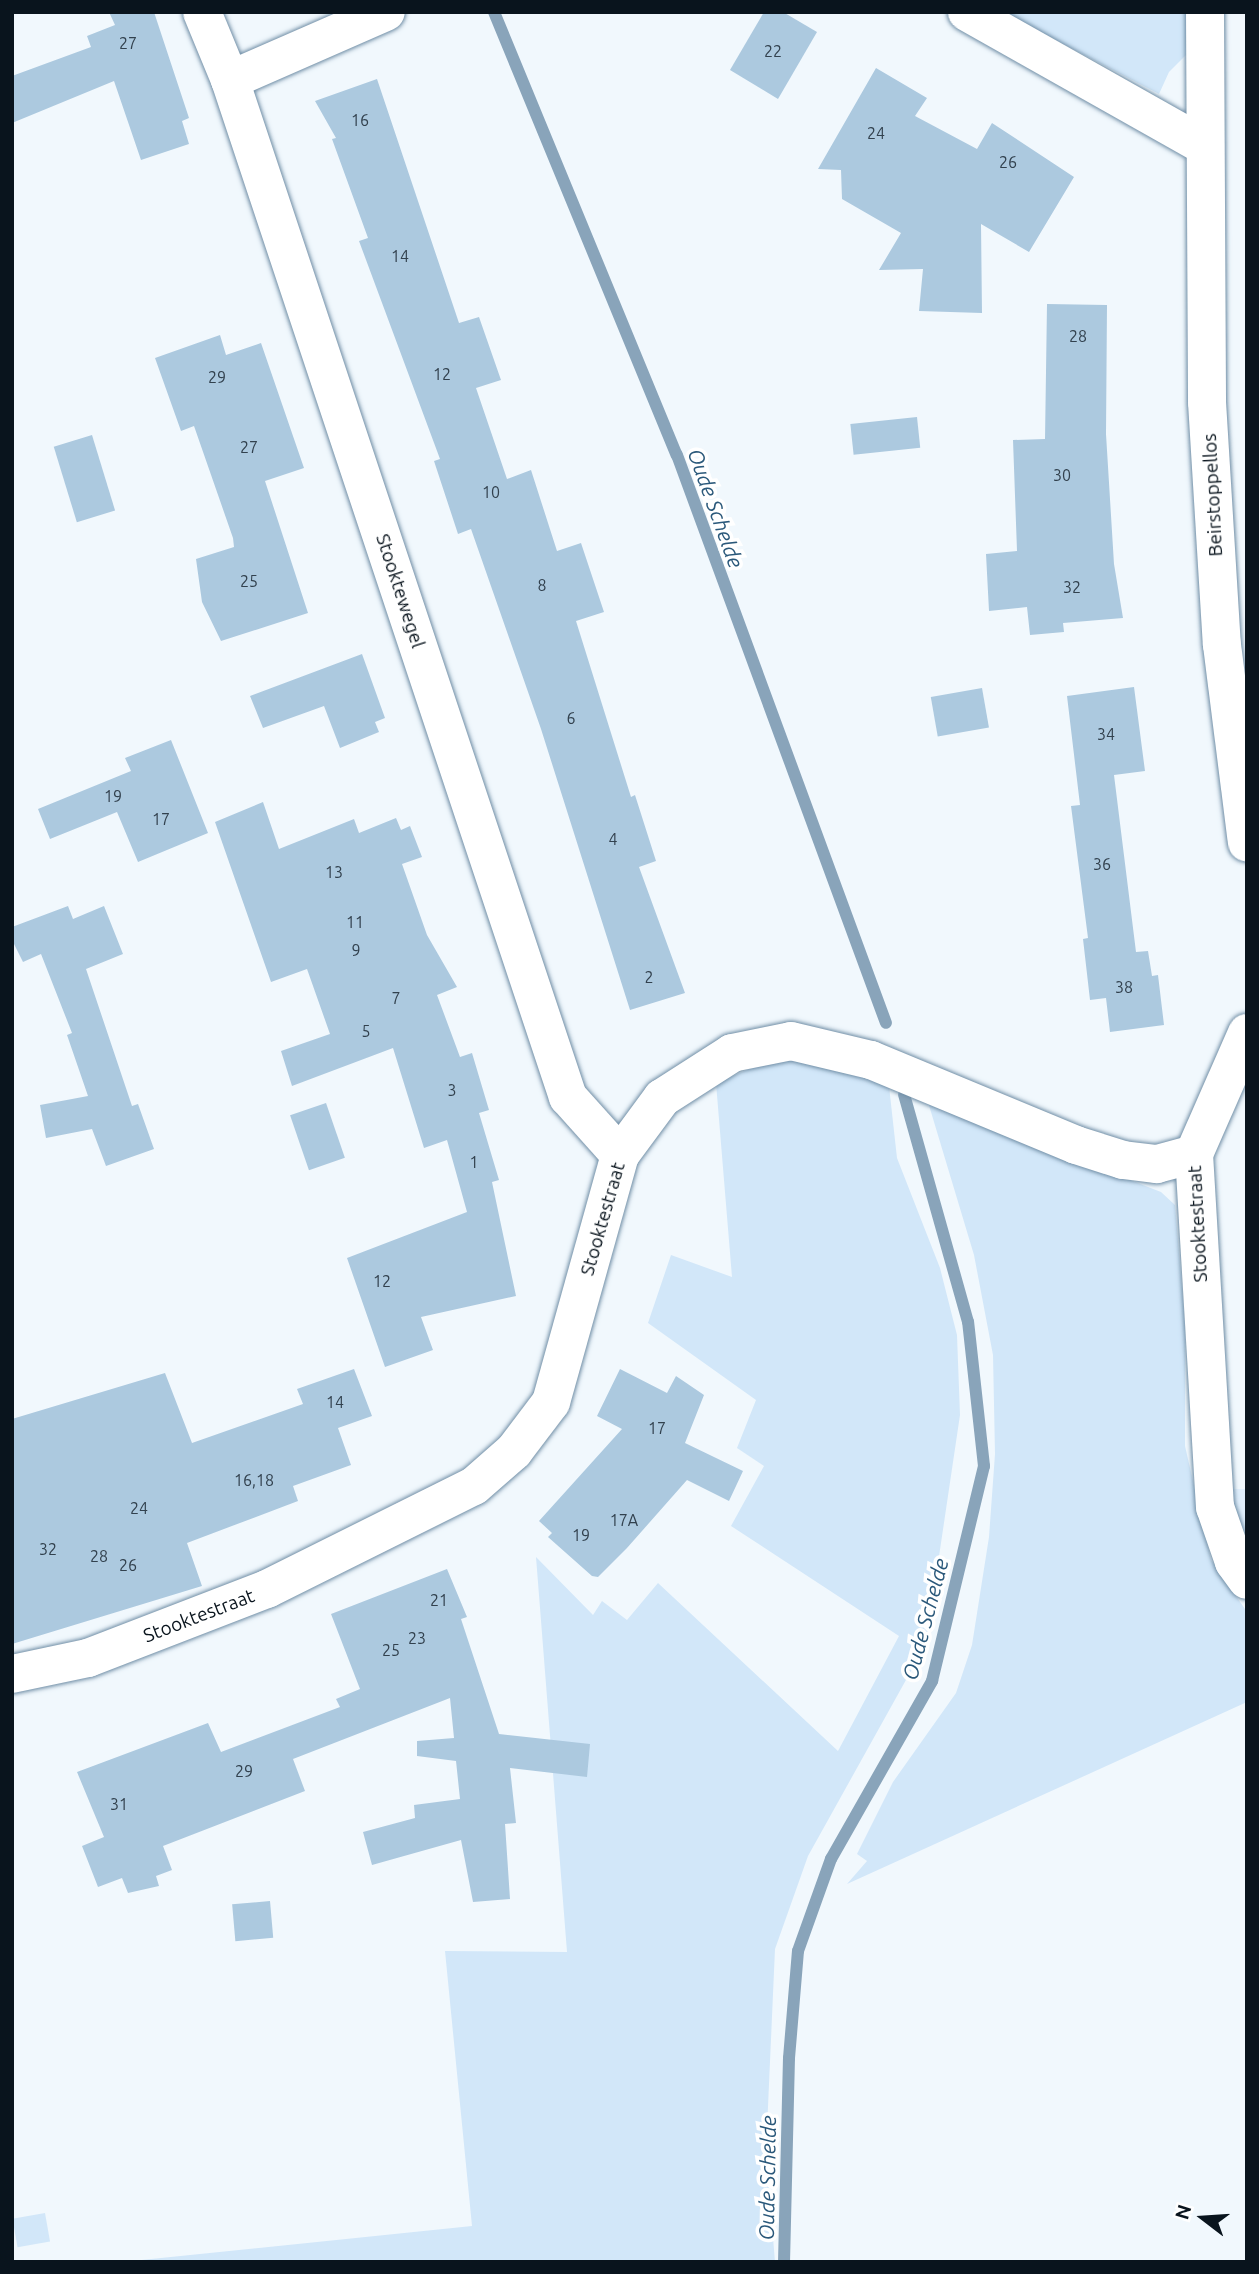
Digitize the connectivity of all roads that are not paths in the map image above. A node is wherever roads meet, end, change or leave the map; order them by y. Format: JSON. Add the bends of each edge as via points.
{"nodes":[{"id":1,"x":202,"y":12,"type":"edge"},
{"id":2,"x":386,"y":12,"type":"edge"},
{"id":3,"x":967,"y":12,"type":"edge"},
{"id":4,"x":1205,"y":12,"type":"edge"},
{"id":5,"x":230,"y":80,"type":"junction"},
{"id":6,"x":1205,"y":146,"type":"junction"},
{"id":7,"x":1247,"y":842,"type":"edge"},
{"id":8,"x":1247,"y":1032,"type":"edge"},
{"id":9,"x":1194,"y":1154,"type":"junction"},
{"id":10,"x":620,"y":1155,"type":"junction"},
{"id":11,"x":1247,"y":1580,"type":"edge"},
{"id":12,"x":12,"y":1674,"type":"edge"}],
"edges":[{"from":1,"to":5,"type":"street","name":"Stooktewegel"},
{"from":2,"to":5,"type":"street"},
{"from":3,"to":6,"type":"street"},
{"from":4,"to":6,"type":"street","name":"Beirstoppellos"},
{"from":5,"to":10,"type":"street","name":"Stooktewegel","via":[[568,1097]]},
{"from":6,"to":7,"type":"street","name":"Beirstoppellos","via":[[1208,415],[1222,645]]},
{"from":8,"to":9,"type":"street"},
{"from":9,"to":10,"type":"street","name":"Stooktestraat","via":[[1157,1164],[1123,1160],[871,1060],[791,1041],[732,1053],[662,1098]]},
{"from":9,"to":11,"type":"street","name":"Stooktestraat","via":[[1215,1507],[1234,1562]]},
{"from":10,"to":12,"type":"street","name":"Stooktestraat","via":[[551,1402],[514,1451],[474,1486],[267,1589],[88,1658]]}]}
